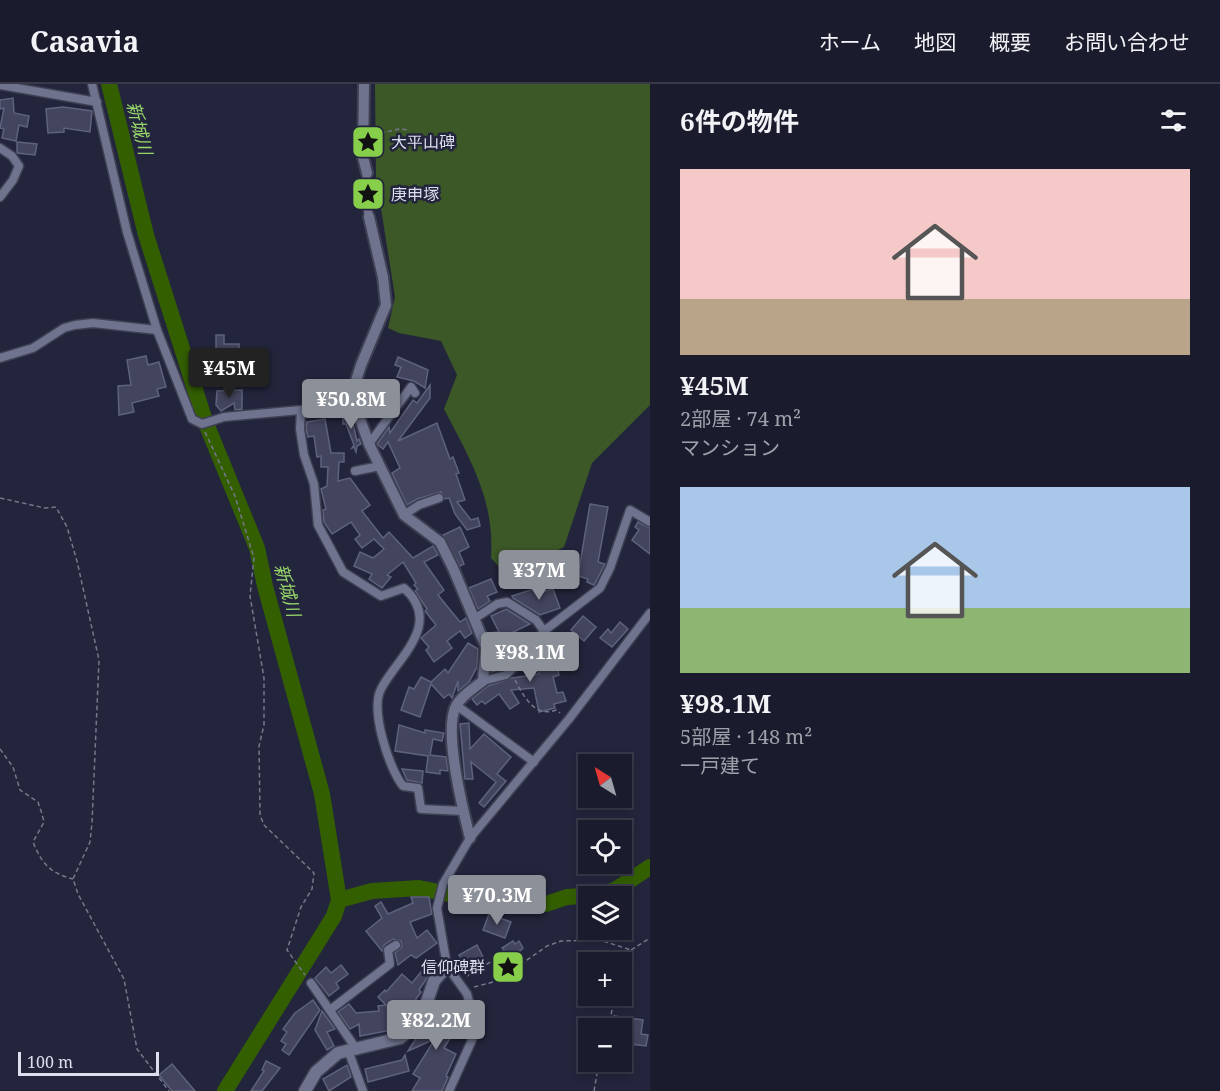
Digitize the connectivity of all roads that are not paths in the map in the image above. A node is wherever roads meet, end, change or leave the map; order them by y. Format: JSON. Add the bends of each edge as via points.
{"nodes":[{"id":1,"x":92,"y":84,"type":"edge"},
{"id":2,"x":364,"y":84,"type":"edge"},
{"id":3,"x":0,"y":85,"type":"edge"},
{"id":4,"x":97,"y":102,"type":"junction"},
{"id":5,"x":0,"y":148,"type":"edge"},
{"id":6,"x":367,"y":173,"type":"joint"},
{"id":7,"x":0,"y":197,"type":"edge"},
{"id":8,"x":369,"y":217,"type":"joint"},
{"id":9,"x":157,"y":330,"type":"junction"},
{"id":10,"x":0,"y":358,"type":"edge"},
{"id":11,"x":415,"y":393,"type":"dead end"},
{"id":12,"x":355,"y":405,"type":"junction"},
{"id":13,"x":301,"y":410,"type":"junction"},
{"id":14,"x":369,"y":444,"type":"junction"},
{"id":15,"x":380,"y":466,"type":"junction"},
{"id":16,"x":354,"y":471,"type":"dead end"},
{"id":17,"x":439,"y":498,"type":"dead end"},
{"id":18,"x":404,"y":515,"type":"junction"},
{"id":19,"x":650,"y":522,"type":"edge"},
{"id":20,"x":650,"y":613,"type":"edge"},
{"id":21,"x":474,"y":619,"type":"junction"},
{"id":22,"x":544,"y":631,"type":"junction"},
{"id":23,"x":483,"y":681,"type":"junction"},
{"id":24,"x":456,"y":705,"type":"junction"},
{"id":25,"x":534,"y":762,"type":"junction"},
{"id":26,"x":463,"y":811,"type":"junction"},
{"id":27,"x":470,"y":838,"type":"junction"},
{"id":28,"x":396,"y":945,"type":"dead end"},
{"id":29,"x":447,"y":966,"type":"junction"},
{"id":30,"x":311,"y":984,"type":"road end"},
{"id":31,"x":330,"y":1010,"type":"junction"},
{"id":32,"x":353,"y":1050,"type":"junction"},
{"id":33,"x":305,"y":1091,"type":"edge"},
{"id":34,"x":363,"y":1091,"type":"edge"},
{"id":35,"x":449,"y":1091,"type":"edge"}],
"edges":[{"from":1,"to":4,"type":"street"},
{"from":2,"to":6,"type":"street","via":[[363,157]]},
{"from":3,"to":4,"type":"street"},
{"from":4,"to":9,"type":"street","via":[[127,232]]},
{"from":5,"to":7,"type":"street","via":[[19,166]]},
{"from":6,"to":8,"type":"street"},
{"from":8,"to":12,"type":"street","via":[[386,305],[361,365]]},
{"from":9,"to":10,"type":"street","via":[[93,323],[75,325],[33,348]]},
{"from":9,"to":13,"type":"street","via":[[192,419],[204,423],[224,417]]},
{"from":11,"to":14,"type":"street","via":[[411,387]]},
{"from":12,"to":13,"type":"street"},
{"from":12,"to":14,"type":"street"},
{"from":13,"to":26,"type":"street","via":[[300,429],[314,484],[318,525],[344,572],[381,596],[404,588],[415,603],[420,623],[414,644],[381,690],[377,703],[385,748],[396,777],[403,786],[418,788],[421,809]]},
{"from":14,"to":15,"type":"street"},
{"from":15,"to":16,"type":"street"},
{"from":15,"to":18,"type":"street"},
{"from":17,"to":18,"type":"street"},
{"from":18,"to":21,"type":"street","via":[[440,542]]},
{"from":19,"to":22,"type":"street","via":[[630,510],[600,588]]},
{"from":20,"to":25,"type":"street"},
{"from":21,"to":22,"type":"street","via":[[507,602],[536,620]]},
{"from":21,"to":23,"type":"street","via":[[486,647]]},
{"from":22,"to":23,"type":"street","via":[[508,672]]},
{"from":23,"to":24,"type":"street"},
{"from":24,"to":25,"type":"street"},
{"from":24,"to":26,"type":"street","via":[[452,729]]},
{"from":25,"to":27,"type":"street"},
{"from":26,"to":27,"type":"street"},
{"from":27,"to":29,"type":"street","via":[[443,884],[437,908]]},
{"from":28,"to":31,"type":"street","via":[[388,950],[390,964]]},
{"from":29,"to":32,"type":"main road","via":[[434,981],[421,1019],[412,1029],[400,1038]]},
{"from":29,"to":35,"type":"street","via":[[461,985],[475,1024]]},
{"from":30,"to":31,"type":"street"},
{"from":31,"to":32,"type":"street"},
{"from":32,"to":33,"type":"main road","via":[[327,1060]]},
{"from":32,"to":34,"type":"street"}]}
